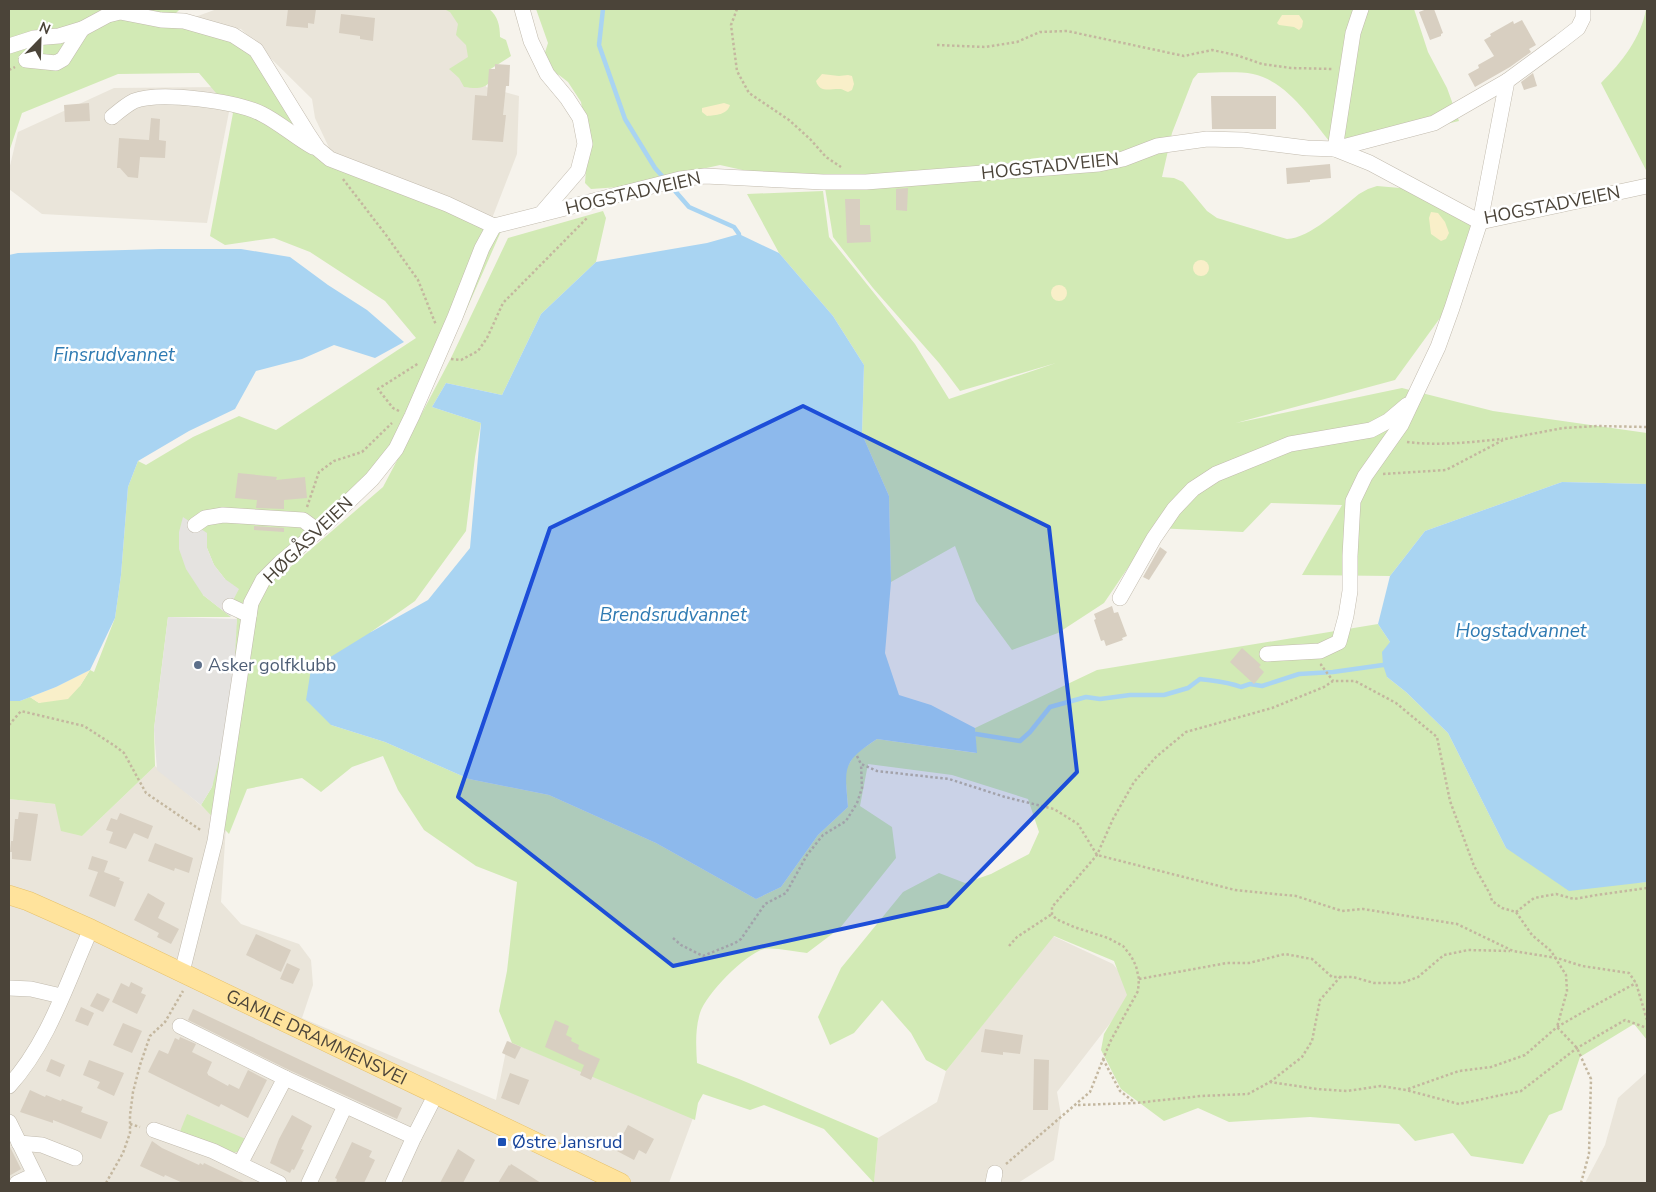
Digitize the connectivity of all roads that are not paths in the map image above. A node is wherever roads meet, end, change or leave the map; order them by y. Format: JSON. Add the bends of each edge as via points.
{"nodes":[{"id":1,"x":168,"y":9,"type":"edge"},
{"id":2,"x":522,"y":9,"type":"edge"},
{"id":3,"x":1361,"y":9,"type":"edge"},
{"id":4,"x":1583,"y":9,"type":"edge"},
{"id":5,"x":184,"y":21,"type":"junction"},
{"id":6,"x":82,"y":29,"type":"junction"},
{"id":7,"x":9,"y":46,"type":"edge"},
{"id":8,"x":26,"y":60,"type":"dead end"},
{"id":9,"x":1507,"y":81,"type":"junction"},
{"id":10,"x":112,"y":117,"type":"dead end"},
{"id":11,"x":1335,"y":148,"type":"junction"},
{"id":12,"x":318,"y":149,"type":"junction"},
{"id":13,"x":1647,"y":186,"type":"edge"},
{"id":14,"x":541,"y":214,"type":"junction"},
{"id":15,"x":1480,"y":222,"type":"junction"},
{"id":16,"x":494,"y":226,"type":"junction"},
{"id":17,"x":1412,"y":401,"type":"junction"},
{"id":18,"x":195,"y":525,"type":"dead end"},
{"id":19,"x":318,"y":531,"type":"junction"},
{"id":20,"x":1120,"y":598,"type":"dead end"},
{"id":21,"x":230,"y":606,"type":"dead end"},
{"id":22,"x":249,"y":615,"type":"junction"},
{"id":23,"x":1266,"y":654,"type":"dead end"},
{"id":24,"x":9,"y":895,"type":"edge"},
{"id":25,"x":91,"y":929,"type":"junction"},
{"id":26,"x":182,"y":972,"type":"junction"},
{"id":27,"x":9,"y":988,"type":"edge"},
{"id":28,"x":61,"y":996,"type":"junction"},
{"id":29,"x":180,"y":1026,"type":"dead end"},
{"id":30,"x":285,"y":1078,"type":"junction"},
{"id":31,"x":9,"y":1086,"type":"edge"},
{"id":32,"x":436,"y":1094,"type":"junction"},
{"id":33,"x":346,"y":1106,"type":"junction"},
{"id":34,"x":9,"y":1122,"type":"edge"},
{"id":35,"x":154,"y":1130,"type":"dead end"},
{"id":36,"x":414,"y":1137,"type":"junction"},
{"id":37,"x":20,"y":1143,"type":"junction"},
{"id":38,"x":75,"y":1158,"type":"dead end"},
{"id":39,"x":240,"y":1164,"type":"junction"},
{"id":40,"x":37,"y":1179,"type":"edge"},
{"id":41,"x":17,"y":1183,"type":"edge"},
{"id":42,"x":279,"y":1183,"type":"edge"},
{"id":43,"x":309,"y":1183,"type":"edge"},
{"id":44,"x":393,"y":1183,"type":"edge"},
{"id":45,"x":621,"y":1183,"type":"edge"}],
"edges":[{"from":1,"to":5,"type":"street"},
{"from":2,"to":14,"type":"street","via":[[531,41],[547,74],[580,118],[585,144],[578,171]]},
{"from":3,"to":11,"type":"street","via":[[1353,33]]},
{"from":4,"to":9,"type":"street","via":[[1578,28]]},
{"from":5,"to":6,"type":"street","via":[[120,12]]},
{"from":5,"to":12,"type":"street","via":[[233,35],[256,50]]},
{"from":6,"to":7,"type":"street"},
{"from":6,"to":8,"type":"street","via":[[63,59],[56,63]]},
{"from":9,"to":11,"type":"street","via":[[1434,123]]},
{"from":9,"to":15,"type":"street"},
{"from":10,"to":12,"type":"street","via":[[134,101],[158,97],[199,99],[261,114]]},
{"from":11,"to":14,"type":"street","name":"HOGSTADVEIEN","via":[[1207,139],[1169,144],[1099,164],[856,182],[705,176],[680,179]]},
{"from":11,"to":15,"type":"street","name":"HOGSTADVEIEN"},
{"from":12,"to":16,"type":"street","via":[[330,159],[447,204]]},
{"from":13,"to":15,"type":"street","name":"HOGSTADVEIEN"},
{"from":14,"to":16,"type":"street","name":"HOGSTADVEIEN"},
{"from":15,"to":17,"type":"street","via":[[1438,347]]},
{"from":16,"to":19,"type":"street","name":"HØGÅSVEIEN","via":[[440,350],[407,414],[396,449],[378,472]]},
{"from":17,"to":20,"type":"street","via":[[1371,430],[1290,444],[1216,474],[1192,489],[1154,538]]},
{"from":17,"to":23,"type":"street","via":[[1353,501],[1350,591],[1339,642],[1320,651]]},
{"from":18,"to":19,"type":"street","via":[[205,518],[223,514],[303,520]]},
{"from":19,"to":22,"type":"street","name":"HØGÅSVEIEN","via":[[263,580],[251,603]]},
{"from":21,"to":22,"type":"street"},
{"from":22,"to":26,"type":"street","name":"HØGÅSVEIEN","via":[[215,841]]},
{"from":24,"to":25,"type":"main road","name":"GAMLE DRAMMENSVEI"},
{"from":25,"to":26,"type":"main road","name":"GAMLE DRAMMENSVEI"},
{"from":25,"to":28,"type":"street"},
{"from":26,"to":32,"type":"main road","name":"GAMLE DRAMMENSVEI"},
{"from":27,"to":28,"type":"street"},
{"from":28,"to":31,"type":"street","via":[[26,1065]]},
{"from":29,"to":30,"type":"street"},
{"from":30,"to":33,"type":"street"},
{"from":30,"to":39,"type":"street"},
{"from":32,"to":36,"type":"street"},
{"from":32,"to":45,"type":"main road","name":"GAMLE DRAMMENSVEI"},
{"from":33,"to":36,"type":"street"},
{"from":33,"to":43,"type":"street"},
{"from":34,"to":37,"type":"street"},
{"from":35,"to":39,"type":"street"},
{"from":36,"to":44,"type":"street"},
{"from":37,"to":38,"type":"street","via":[[42,1145]]},
{"from":37,"to":40,"type":"street"},
{"from":39,"to":42,"type":"street"},
{"from":40,"to":41,"type":"street"}]}
